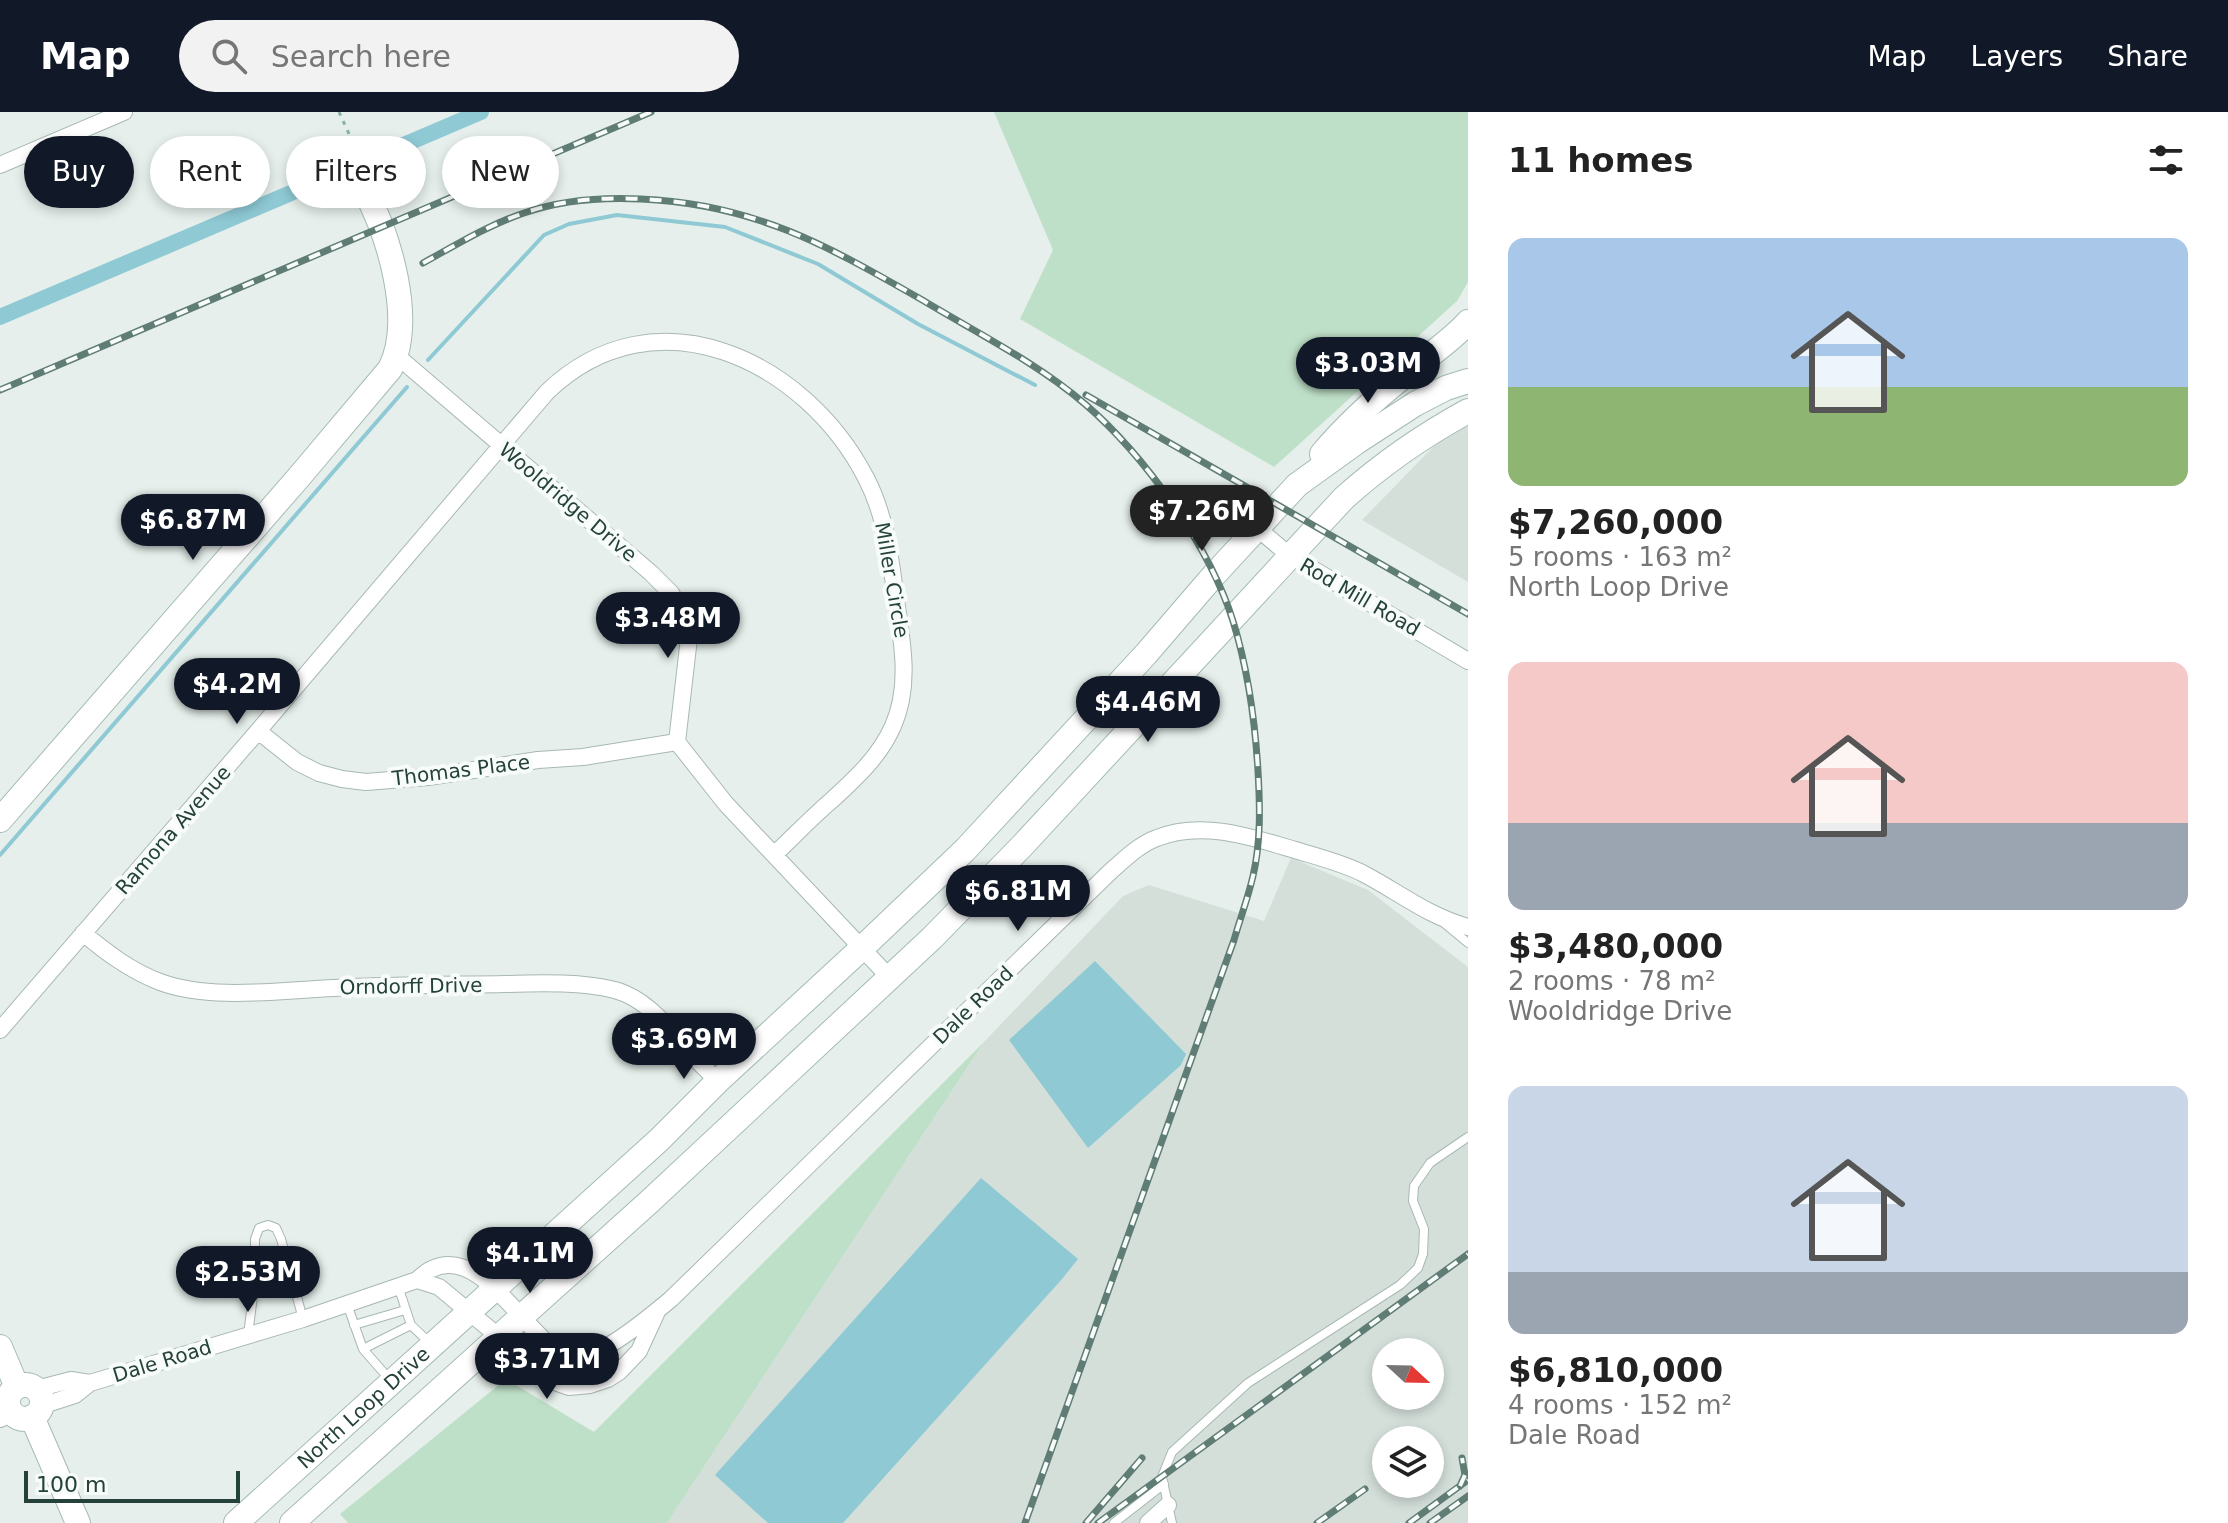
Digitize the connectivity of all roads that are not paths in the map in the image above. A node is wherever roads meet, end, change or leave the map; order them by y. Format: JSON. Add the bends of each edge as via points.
{"nodes":[{"id":1,"x":124,"y":112,"type":"edge"},
{"id":2,"x":0,"y":165,"type":"edge"},
{"id":3,"x":374,"y":208,"type":"edge"},
{"id":4,"x":1468,"y":322,"type":"edge"},
{"id":5,"x":397,"y":356,"type":"junction"},
{"id":6,"x":1468,"y":381,"type":"edge"},
{"id":7,"x":1468,"y":411,"type":"edge"},
{"id":8,"x":502,"y":446,"type":"junction"},
{"id":9,"x":1297,"y":485,"type":"junction"},
{"id":10,"x":1257,"y":528,"type":"junction"},
{"id":11,"x":1289,"y":555,"type":"junction"},
{"id":12,"x":1468,"y":661,"type":"edge"},
{"id":13,"x":1080,"y":726,"type":"junction"},
{"id":14,"x":258,"y":731,"type":"junction"},
{"id":15,"x":677,"y":742,"type":"junction"},
{"id":16,"x":1108,"y":752,"type":"junction"},
{"id":17,"x":0,"y":820,"type":"edge"},
{"id":18,"x":775,"y":854,"type":"junction"},
{"id":19,"x":1432,"y":913,"type":"junction"},
{"id":20,"x":1468,"y":927,"type":"edge"},
{"id":21,"x":83,"y":933,"type":"junction"},
{"id":22,"x":1468,"y":943,"type":"edge"},
{"id":23,"x":862,"y":948,"type":"junction"},
{"id":24,"x":890,"y":978,"type":"junction"},
{"id":25,"x":0,"y":1030,"type":"edge"},
{"id":26,"x":718,"y":1081,"type":"junction"},
{"id":27,"x":1468,"y":1137,"type":"edge"},
{"id":28,"x":417,"y":1280,"type":"junction"},
{"id":29,"x":398,"y":1286,"type":"junction"},
{"id":30,"x":495,"y":1288,"type":"junction"},
{"id":31,"x":347,"y":1304,"type":"junction"},
{"id":32,"x":659,"y":1309,"type":"junction"},
{"id":33,"x":405,"y":1310,"type":"junction"},
{"id":34,"x":468,"y":1311,"type":"junction"},
{"id":35,"x":522,"y":1316,"type":"junction"},
{"id":36,"x":303,"y":1319,"type":"junction"},
{"id":37,"x":354,"y":1325,"type":"junction"},
{"id":38,"x":411,"y":1325,"type":"junction"},
{"id":39,"x":248,"y":1335,"type":"junction"},
{"id":40,"x":498,"y":1336,"type":"junction"},
{"id":41,"x":431,"y":1345,"type":"junction"},
{"id":42,"x":0,"y":1347,"type":"edge"},
{"id":43,"x":363,"y":1349,"type":"junction"},
{"id":44,"x":392,"y":1381,"type":"junction"},
{"id":45,"x":19,"y":1404,"type":"edge"},
{"id":46,"x":1164,"y":1484,"type":"junction"},
{"id":47,"x":1168,"y":1505,"type":"junction"},
{"id":48,"x":78,"y":1523,"type":"edge"},
{"id":49,"x":236,"y":1523,"type":"edge"},
{"id":50,"x":292,"y":1523,"type":"edge"},
{"id":51,"x":1114,"y":1523,"type":"edge"},
{"id":52,"x":1148,"y":1523,"type":"edge"},
{"id":53,"x":1172,"y":1523,"type":"edge"}],
"edges":[{"from":1,"to":2,"type":"street"},
{"from":3,"to":5,"type":"main road","via":[[401,308]]},
{"from":4,"to":9,"type":"main road","via":[[1350,423]]},
{"from":5,"to":8,"type":"street","name":"Wooldridge Drive"},
{"from":5,"to":17,"type":"main road","via":[[380,383]]},
{"from":6,"to":9,"type":"main road","name":"North Loop Drive","via":[[1415,404]]},
{"from":7,"to":11,"type":"main road","name":"North Loop Drive","via":[[1373,472]]},
{"from":8,"to":14,"type":"street","name":"Ramona Avenue"},
{"from":8,"to":15,"type":"street","name":"Wooldridge Drive","via":[[671,593],[688,624],[689,648]]},
{"from":8,"to":18,"type":"street","name":"Miller Circle","via":[[547,392],[578,366],[649,341],[706,346],[751,362],[785,383],[840,436],[867,479],[883,520],[904,678],[893,727],[868,765]]},
{"from":9,"to":10,"type":"main road","name":"North Loop Drive"},
{"from":10,"to":11,"type":"street","name":"Rod Mill Road"},
{"from":10,"to":13,"type":"main road","name":"North Loop Drive"},
{"from":11,"to":12,"type":"street","name":"Rod Mill Road"},
{"from":11,"to":16,"type":"main road","name":"North Loop Drive"},
{"from":13,"to":16,"type":"main road"},
{"from":13,"to":23,"type":"main road","name":"North Loop Drive","via":[[965,850]]},
{"from":14,"to":15,"type":"street","name":"Thomas Place","via":[[319,773],[366,782]]},
{"from":14,"to":21,"type":"street","name":"Ramona Avenue"},
{"from":15,"to":18,"type":"street"},
{"from":16,"to":24,"type":"main road","name":"North Loop Drive","via":[[971,900]]},
{"from":18,"to":23,"type":"street"},
{"from":19,"to":20,"type":"street","name":"Dale Road"},
{"from":19,"to":22,"type":"lane"},
{"from":19,"to":32,"type":"street","name":"Dale Road","via":[[1362,873],[1258,838],[1187,831],[1144,844]]},
{"from":21,"to":25,"type":"street","name":"Ramona Avenue"},
{"from":21,"to":26,"type":"street","name":"Orndorff Drive","via":[[137,972],[191,990],[244,993],[525,983],[622,992],[651,1011]]},
{"from":23,"to":24,"type":"street"},
{"from":23,"to":26,"type":"main road","name":"North Loop Drive"},
{"from":24,"to":35,"type":"main road","name":"North Loop Drive"},
{"from":26,"to":30,"type":"main road","name":"North Loop Drive"},
{"from":27,"to":46,"type":"lane","via":[[1430,1163],[1414,1186],[1413,1201],[1424,1229],[1418,1268],[1378,1300],[1248,1383],[1172,1452]]},
{"from":28,"to":29,"type":"street","name":"Dale Road"},
{"from":28,"to":30,"type":"street","name":"Dale Road","via":[[433,1268],[462,1267]]},
{"from":28,"to":34,"type":"street","name":"Dale Road","via":[[439,1287]]},
{"from":29,"to":31,"type":"street","name":"Dale Road"},
{"from":29,"to":33,"type":"lane"},
{"from":30,"to":34,"type":"main road","name":"North Loop Drive"},
{"from":30,"to":35,"type":"street","name":"Dale Road"},
{"from":31,"to":36,"type":"street","name":"Dale Road"},
{"from":31,"to":37,"type":"lane"},
{"from":32,"to":35,"type":"street","name":"Dale Road","via":[[620,1338],[575,1358],[552,1347]]},
{"from":32,"to":40,"type":"street","name":"Dale Road","via":[[629,1363],[590,1385],[569,1387],[549,1380]]},
{"from":33,"to":37,"type":"lane"},
{"from":33,"to":38,"type":"lane"},
{"from":34,"to":40,"type":"street","name":"Dale Road"},
{"from":34,"to":41,"type":"main road","name":"North Loop Drive"},
{"from":35,"to":40,"type":"main road","name":"North Loop Drive"},
{"from":36,"to":39,"type":"street","name":"Dale Road"},
{"from":36,"to":39,"type":"lane","via":[[281,1239],[268,1225],[259,1228],[255,1239]]},
{"from":37,"to":43,"type":"lane"},
{"from":38,"to":41,"type":"lane"},
{"from":38,"to":43,"type":"lane"},
{"from":39,"to":45,"type":"street","name":"Dale Road","via":[[90,1383],[75,1395]]},
{"from":40,"to":50,"type":"main road","name":"North Loop Drive"},
{"from":41,"to":44,"type":"main road","name":"North Loop Drive"},
{"from":42,"to":45,"type":"main road"},
{"from":43,"to":44,"type":"lane"},
{"from":44,"to":49,"type":"main road","name":"North Loop Drive"},
{"from":45,"to":48,"type":"main road"},
{"from":46,"to":47,"type":"lane"},
{"from":46,"to":51,"type":"lane"},
{"from":47,"to":52,"type":"street"},
{"from":47,"to":53,"type":"lane"}]}
